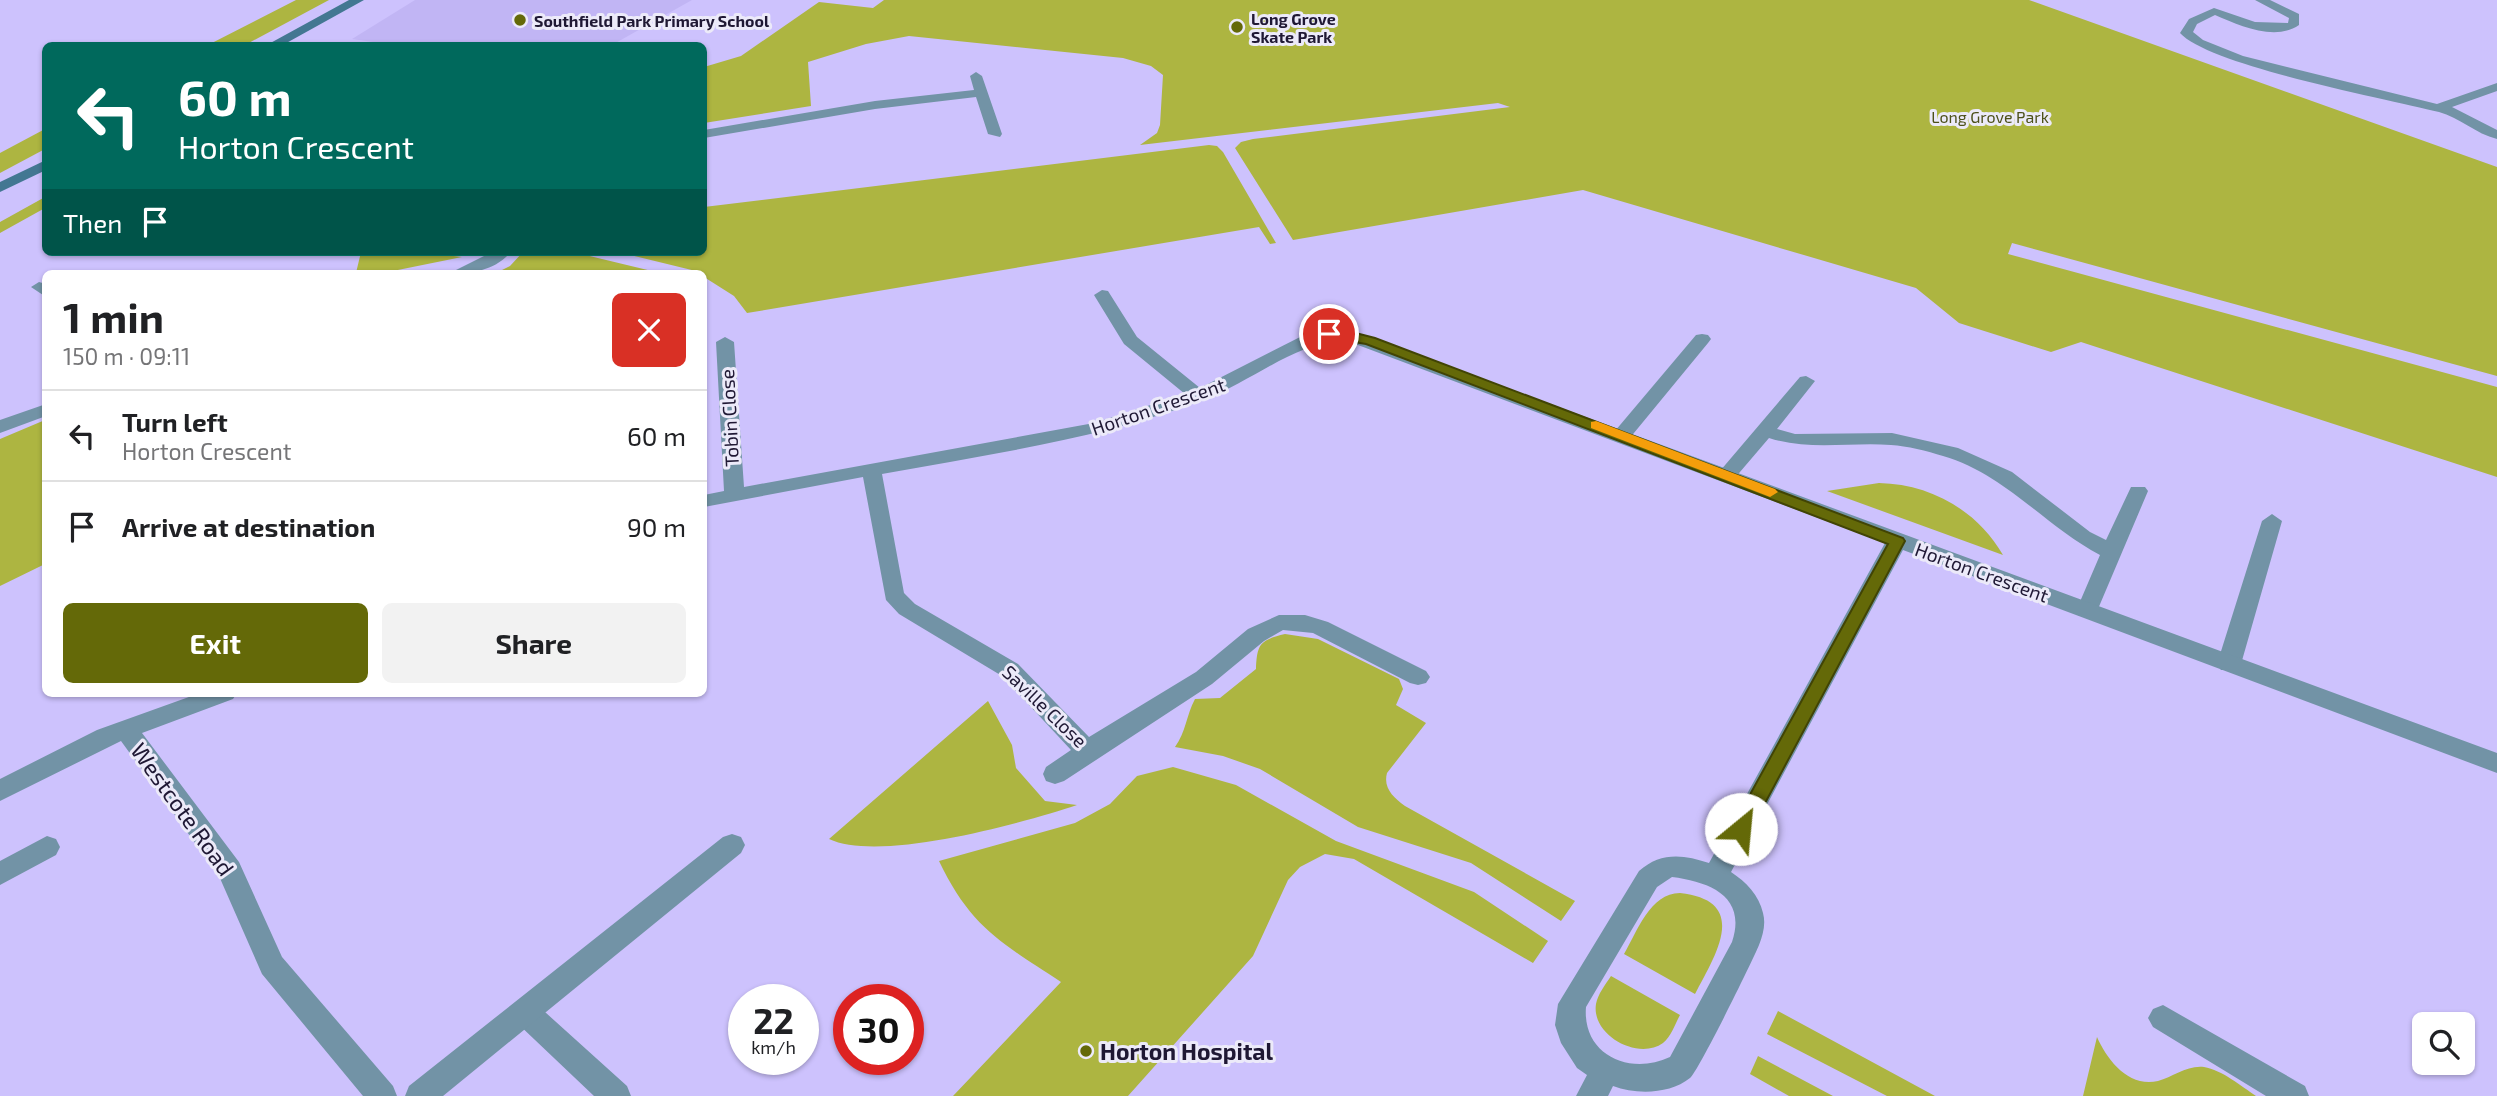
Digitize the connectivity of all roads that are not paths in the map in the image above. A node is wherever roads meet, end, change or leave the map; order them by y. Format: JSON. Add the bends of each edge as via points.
{"nodes":[{"id":1,"x":358,"y":0,"type":"edge"},
{"id":2,"x":2261,"y":0,"type":"edge"},
{"id":3,"x":279,"y":42,"type":"edge"},
{"id":4,"x":976,"y":76,"type":"dead end"},
{"id":5,"x":2497,"y":87,"type":"edge"},
{"id":6,"x":981,"y":93,"type":"junction"},
{"id":7,"x":2437,"y":108,"type":"junction"},
{"id":8,"x":707,"y":133,"type":"edge"},
{"id":9,"x":995,"y":134,"type":"dead end"},
{"id":10,"x":2497,"y":135,"type":"edge"},
{"id":11,"x":42,"y":166,"type":"edge"},
{"id":12,"x":0,"y":188,"type":"edge"},
{"id":13,"x":497,"y":256,"type":"edge"},
{"id":14,"x":468,"y":270,"type":"edge"},
{"id":15,"x":1102,"y":295,"type":"dead end"},
{"id":16,"x":1702,"y":339,"type":"dead end"},
{"id":17,"x":725,"y":342,"type":"dead end"},
{"id":18,"x":1807,"y":381,"type":"dead end"},
{"id":19,"x":1198,"y":396,"type":"junction"},
{"id":20,"x":42,"y":411,"type":"edge"},
{"id":21,"x":0,"y":427,"type":"edge"},
{"id":22,"x":1765,"y":431,"type":"junction"},
{"id":23,"x":1622,"y":435,"type":"junction"},
{"id":24,"x":872,"y":471,"type":"junction"},
{"id":25,"x":1727,"y":475,"type":"junction"},
{"id":26,"x":2138,"y":492,"type":"dead end"},
{"id":27,"x":734,"y":495,"type":"junction"},
{"id":28,"x":707,"y":500,"type":"edge"},
{"id":29,"x":2272,"y":521,"type":"dead end"},
{"id":30,"x":1897,"y":541,"type":"junction"},
{"id":31,"x":2112,"y":552,"type":"junction"},
{"id":32,"x":2087,"y":611,"type":"junction"},
{"id":33,"x":2229,"y":664,"type":"junction"},
{"id":34,"x":1418,"y":677,"type":"dead end"},
{"id":35,"x":214,"y":697,"type":"edge"},
{"id":36,"x":125,"y":729,"type":"junction"},
{"id":37,"x":1087,"y":751,"type":"junction"},
{"id":38,"x":2497,"y":763,"type":"edge"},
{"id":39,"x":1055,"y":774,"type":"dead end"},
{"id":40,"x":0,"y":791,"type":"edge"},
{"id":41,"x":732,"y":845,"type":"dead end"},
{"id":42,"x":47,"y":847,"type":"dead end"},
{"id":43,"x":0,"y":874,"type":"edge"},
{"id":44,"x":1715,"y":877,"type":"junction"},
{"id":45,"x":526,"y":1012,"type":"junction"},
{"id":46,"x":2163,"y":1018,"type":"dead end"},
{"id":47,"x":1597,"y":1085,"type":"edge"},
{"id":48,"x":382,"y":1096,"type":"edge"},
{"id":49,"x":420,"y":1096,"type":"edge"},
{"id":50,"x":616,"y":1096,"type":"edge"},
{"id":51,"x":2294,"y":1096,"type":"edge"}],
"edges":[{"from":1,"to":3,"type":"street"},
{"from":2,"to":7,"type":"street","via":[[2295,16],[2293,25],[2261,27],[2214,11],[2193,22],[2186,33],[2239,60]]},
{"from":4,"to":6,"type":"street"},
{"from":5,"to":7,"type":"street"},
{"from":6,"to":8,"type":"street","via":[[875,105]]},
{"from":6,"to":9,"type":"street"},
{"from":7,"to":10,"type":"street"},
{"from":11,"to":12,"type":"street"},
{"from":13,"to":14,"type":"street"},
{"from":15,"to":19,"type":"street","via":[[1130,340]]},
{"from":16,"to":23,"type":"street"},
{"from":17,"to":27,"type":"street","name":"Tobin Close"},
{"from":18,"to":22,"type":"street"},
{"from":19,"to":23,"type":"street","name":"Horton Crescent","via":[[1312,338],[1344,334]]},
{"from":19,"to":24,"type":"street","name":"Horton Crescent","via":[[1082,432]]},
{"from":20,"to":21,"type":"street"},
{"from":22,"to":25,"type":"street"},
{"from":22,"to":31,"type":"street","via":[[1794,440],[1892,439],[1951,452],[2005,476],[2082,537]]},
{"from":23,"to":25,"type":"street","name":"Horton Crescent"},
{"from":24,"to":27,"type":"street","name":"Horton Crescent"},
{"from":24,"to":37,"type":"street","name":"Saville Close","via":[[894,595],[907,609],[1021,679]]},
{"from":25,"to":30,"type":"street","name":"Horton Crescent"},
{"from":26,"to":31,"type":"street"},
{"from":27,"to":28,"type":"street","name":"Horton Crescent"},
{"from":29,"to":33,"type":"street"},
{"from":30,"to":32,"type":"street","name":"Horton Crescent"},
{"from":30,"to":44,"type":"street"},
{"from":31,"to":32,"type":"street"},
{"from":32,"to":33,"type":"street","name":"Horton Crescent"},
{"from":33,"to":38,"type":"street","name":"Horton Crescent"},
{"from":34,"to":37,"type":"street","name":"Saville Close","via":[[1312,625],[1283,622],[1265,629],[1206,677]]},
{"from":35,"to":36,"type":"street"},
{"from":36,"to":40,"type":"street"},
{"from":36,"to":48,"type":"street","name":"Westcote Road","via":[[230,870],[272,965]]},
{"from":37,"to":39,"type":"street"},
{"from":41,"to":45,"type":"street"},
{"from":42,"to":43,"type":"street"},
{"from":44,"to":47,"type":"street","via":[[1681,866],[1656,872],[1648,879],[1572,1004],[1567,1025]]},
{"from":44,"to":47,"type":"street","via":[[1750,906],[1753,923],[1681,1067],[1666,1082],[1645,1087]]},
{"from":45,"to":49,"type":"street"},
{"from":45,"to":50,"type":"street"},
{"from":46,"to":51,"type":"street"}]}
